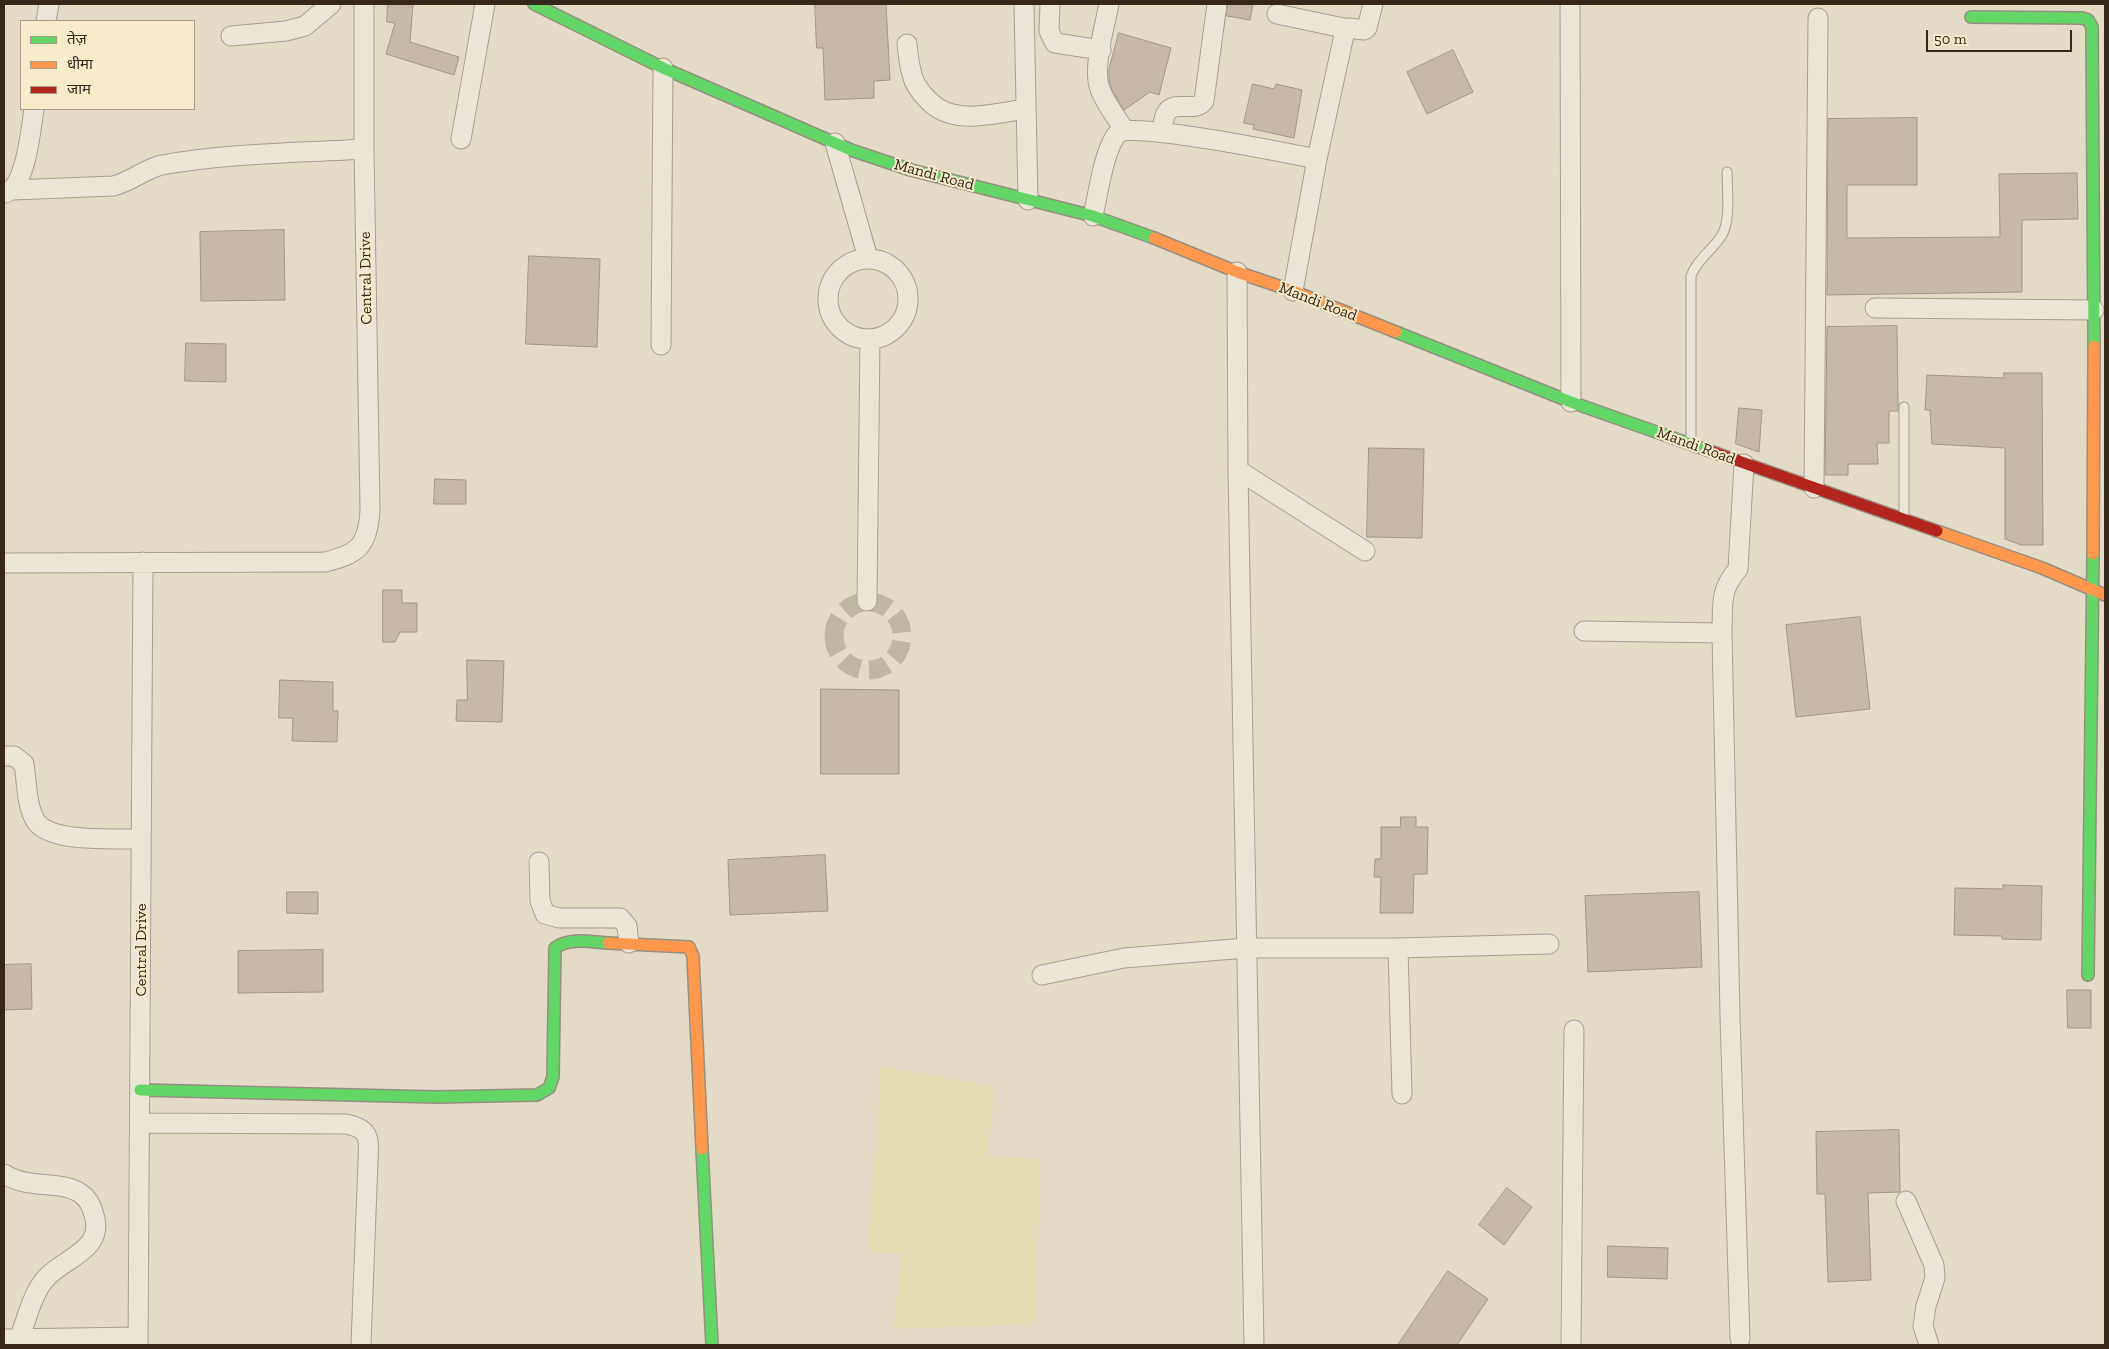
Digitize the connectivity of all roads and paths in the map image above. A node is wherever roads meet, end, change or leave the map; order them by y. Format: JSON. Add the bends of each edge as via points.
{"nodes":[{"id":1,"x":49,"y":4,"type":"edge"},
{"id":2,"x":331,"y":4,"type":"edge"},
{"id":3,"x":364,"y":4,"type":"edge"},
{"id":4,"x":485,"y":4,"type":"edge"},
{"id":5,"x":534,"y":4,"type":"edge"},
{"id":6,"x":1024,"y":4,"type":"edge"},
{"id":7,"x":1050,"y":4,"type":"edge"},
{"id":8,"x":1109,"y":4,"type":"edge"},
{"id":9,"x":1217,"y":4,"type":"edge"},
{"id":10,"x":1373,"y":4,"type":"edge"},
{"id":11,"x":1570,"y":4,"type":"edge"},
{"id":12,"x":1277,"y":14,"type":"dead end"},
{"id":13,"x":1971,"y":17,"type":"dead end"},
{"id":14,"x":1818,"y":18,"type":"dead end"},
{"id":15,"x":46,"y":20,"type":"edge"},
{"id":16,"x":1348,"y":29,"type":"junction"},
{"id":17,"x":231,"y":36,"type":"dead end"},
{"id":18,"x":906,"y":44,"type":"dead end"},
{"id":19,"x":1101,"y":50,"type":"junction"},
{"id":20,"x":663,"y":68,"type":"junction"},
{"id":21,"x":1026,"y":109,"type":"junction"},
{"id":22,"x":34,"y":110,"type":"edge"},
{"id":23,"x":1124,"y":129,"type":"junction"},
{"id":24,"x":1162,"y":132,"type":"junction"},
{"id":25,"x":461,"y":139,"type":"dead end"},
{"id":26,"x":835,"y":143,"type":"junction"},
{"id":27,"x":364,"y":149,"type":"junction"},
{"id":28,"x":1317,"y":159,"type":"junction"},
{"id":29,"x":1727,"y":172,"type":"dead end"},
{"id":30,"x":8,"y":192,"type":"edge"},
{"id":31,"x":1028,"y":200,"type":"junction"},
{"id":32,"x":1093,"y":216,"type":"junction"},
{"id":33,"x":868,"y":258,"type":"junction"},
{"id":34,"x":1237,"y":272,"type":"junction"},
{"id":35,"x":1293,"y":291,"type":"junction"},
{"id":36,"x":1875,"y":308,"type":"dead end"},
{"id":37,"x":2094,"y":310,"type":"junction"},
{"id":38,"x":870,"y":339,"type":"junction"},
{"id":39,"x":660,"y":346,"type":"dead end"},
{"id":40,"x":1571,"y":402,"type":"junction"},
{"id":41,"x":1904,"y":407,"type":"dead end"},
{"id":42,"x":1692,"y":445,"type":"junction"},
{"id":43,"x":1744,"y":464,"type":"junction"},
{"id":44,"x":1238,"y":470,"type":"junction"},
{"id":45,"x":1814,"y":488,"type":"junction"},
{"id":46,"x":1904,"y":520,"type":"junction"},
{"id":47,"x":1365,"y":551,"type":"dead end"},
{"id":48,"x":143,"y":562,"type":"junction"},
{"id":49,"x":4,"y":563,"type":"edge"},
{"id":50,"x":2092,"y":590,"type":"junction"},
{"id":51,"x":2105,"y":595,"type":"edge"},
{"id":52,"x":867,"y":602,"type":"dead end"},
{"id":53,"x":1584,"y":631,"type":"dead end"},
{"id":54,"x":1722,"y":633,"type":"junction"},
{"id":55,"x":4,"y":756,"type":"edge"},
{"id":56,"x":141,"y":839,"type":"junction"},
{"id":57,"x":539,"y":862,"type":"dead end"},
{"id":58,"x":629,"y":944,"type":"junction"},
{"id":59,"x":1549,"y":944,"type":"dead end"},
{"id":60,"x":1246,"y":948,"type":"junction"},
{"id":61,"x":1398,"y":948,"type":"junction"},
{"id":62,"x":1042,"y":975,"type":"dead end"},
{"id":63,"x":2088,"y":975,"type":"dead end"},
{"id":64,"x":1574,"y":1030,"type":"dead end"},
{"id":65,"x":140,"y":1090,"type":"junction"},
{"id":66,"x":1402,"y":1094,"type":"dead end"},
{"id":67,"x":140,"y":1123,"type":"junction"},
{"id":68,"x":4,"y":1174,"type":"edge"},
{"id":69,"x":1906,"y":1201,"type":"dead end"},
{"id":70,"x":12,"y":1339,"type":"edge"},
{"id":71,"x":1740,"y":1339,"type":"dead end"},
{"id":72,"x":138,"y":1341,"type":"edge"},
{"id":73,"x":361,"y":1345,"type":"edge"},
{"id":74,"x":712,"y":1345,"type":"edge"},
{"id":75,"x":1254,"y":1345,"type":"edge"},
{"id":76,"x":1571,"y":1345,"type":"edge"},
{"id":77,"x":1930,"y":1345,"type":"edge"}],
"edges":[{"from":1,"to":15,"type":"street"},
{"from":2,"to":17,"type":"street","via":[[305,26]]},
{"from":3,"to":27,"type":"street","name":"Central Drive"},
{"from":4,"to":25,"type":"street"},
{"from":5,"to":20,"type":"street","name":"Mandi Road"},
{"from":6,"to":21,"type":"street"},
{"from":7,"to":19,"type":"street","via":[[1049,31],[1055,43]]},
{"from":8,"to":19,"type":"street"},
{"from":9,"to":24,"type":"street","via":[[1204,101],[1199,106],[1169,110],[1165,113]]},
{"from":10,"to":16,"type":"street","via":[[1367,28]]},
{"from":11,"to":40,"type":"street"},
{"from":12,"to":16,"type":"street"},
{"from":13,"to":37,"type":"street","via":[[2082,18],[2090,22]]},
{"from":14,"to":45,"type":"street"},
{"from":16,"to":28,"type":"street","via":[[1343,38]]},
{"from":18,"to":21,"type":"street","via":[[916,86],[933,106],[944,113],[963,117]]},
{"from":19,"to":23,"type":"street","via":[[1098,66],[1100,90]]},
{"from":20,"to":26,"type":"street","name":"Mandi Road"},
{"from":20,"to":39,"type":"street"},
{"from":21,"to":31,"type":"street"},
{"from":22,"to":30,"type":"street","via":[[21,176]]},
{"from":23,"to":24,"type":"street"},
{"from":23,"to":32,"type":"street","via":[[1117,134],[1109,150]]},
{"from":24,"to":28,"type":"street"},
{"from":26,"to":31,"type":"street","name":"Mandi Road","via":[[911,170]]},
{"from":26,"to":33,"type":"street"},
{"from":27,"to":30,"type":"street","via":[[214,158],[153,167],[113,186]]},
{"from":27,"to":48,"type":"street","name":"Central Drive","via":[[370,510],[369,526],[362,544],[351,555],[325,562]]},
{"from":28,"to":35,"type":"street"},
{"from":29,"to":42,"type":"lane","via":[[1723,233],[1694,266],[1691,276]]},
{"from":31,"to":32,"type":"street","name":"Mandi Road"},
{"from":32,"to":34,"type":"street","name":"Mandi Road"},
{"from":33,"to":38,"type":"street","via":[[880,260],[896,270],[906,285],[908,298],[901,321],[893,330]]},
{"from":33,"to":38,"type":"street","via":[[855,260],[835,275],[827,300],[830,312],[841,328],[857,338]]},
{"from":34,"to":35,"type":"street","name":"Mandi Road"},
{"from":34,"to":44,"type":"street"},
{"from":35,"to":40,"type":"street","name":"Mandi Road"},
{"from":36,"to":37,"type":"street"},
{"from":37,"to":50,"type":"street"},
{"from":38,"to":52,"type":"street"},
{"from":40,"to":42,"type":"street","name":"Mandi Road"},
{"from":41,"to":46,"type":"lane"},
{"from":42,"to":43,"type":"street","name":"Mandi Road"},
{"from":43,"to":45,"type":"street","name":"Mandi Road"},
{"from":43,"to":54,"type":"street","via":[[1738,569],[1727,581],[1723,593]]},
{"from":44,"to":47,"type":"street"},
{"from":44,"to":60,"type":"street"},
{"from":45,"to":46,"type":"street","name":"Mandi Road"},
{"from":46,"to":50,"type":"street","name":"Mandi Road","via":[[2042,568]]},
{"from":48,"to":49,"type":"street"},
{"from":48,"to":56,"type":"street","name":"Central Drive"},
{"from":50,"to":51,"type":"street","name":"Mandi Road"},
{"from":50,"to":63,"type":"street"},
{"from":53,"to":54,"type":"street"},
{"from":54,"to":71,"type":"street"},
{"from":55,"to":56,"type":"street","via":[[14,756],[24,764],[29,804],[42,829],[76,837]]},
{"from":56,"to":65,"type":"street","name":"Central Drive"},
{"from":57,"to":58,"type":"street","via":[[540,901],[546,914],[559,918],[620,918],[627,926]]},
{"from":58,"to":65,"type":"street","via":[[569,942],[555,948],[554,1077],[544,1093],[533,1096],[436,1097]]},
{"from":58,"to":74,"type":"street","via":[[685,945],[692,950]]},
{"from":59,"to":61,"type":"street"},
{"from":60,"to":61,"type":"street"},
{"from":60,"to":62,"type":"street","via":[[1124,958]]},
{"from":60,"to":75,"type":"street"},
{"from":61,"to":66,"type":"street"},
{"from":64,"to":76,"type":"street"},
{"from":65,"to":67,"type":"street","name":"Central Drive"},
{"from":67,"to":72,"type":"street","name":"Central Drive"},
{"from":67,"to":73,"type":"street","via":[[346,1124],[358,1126],[365,1132],[369,1140]]},
{"from":68,"to":70,"type":"street","via":[[15,1181],[69,1188],[81,1194],[91,1205],[96,1222],[87,1248],[48,1276]]},
{"from":69,"to":77,"type":"street","via":[[1934,1265],[1935,1278],[1923,1326]]},
{"from":70,"to":72,"type":"street","name":"Central Drive"}]}
